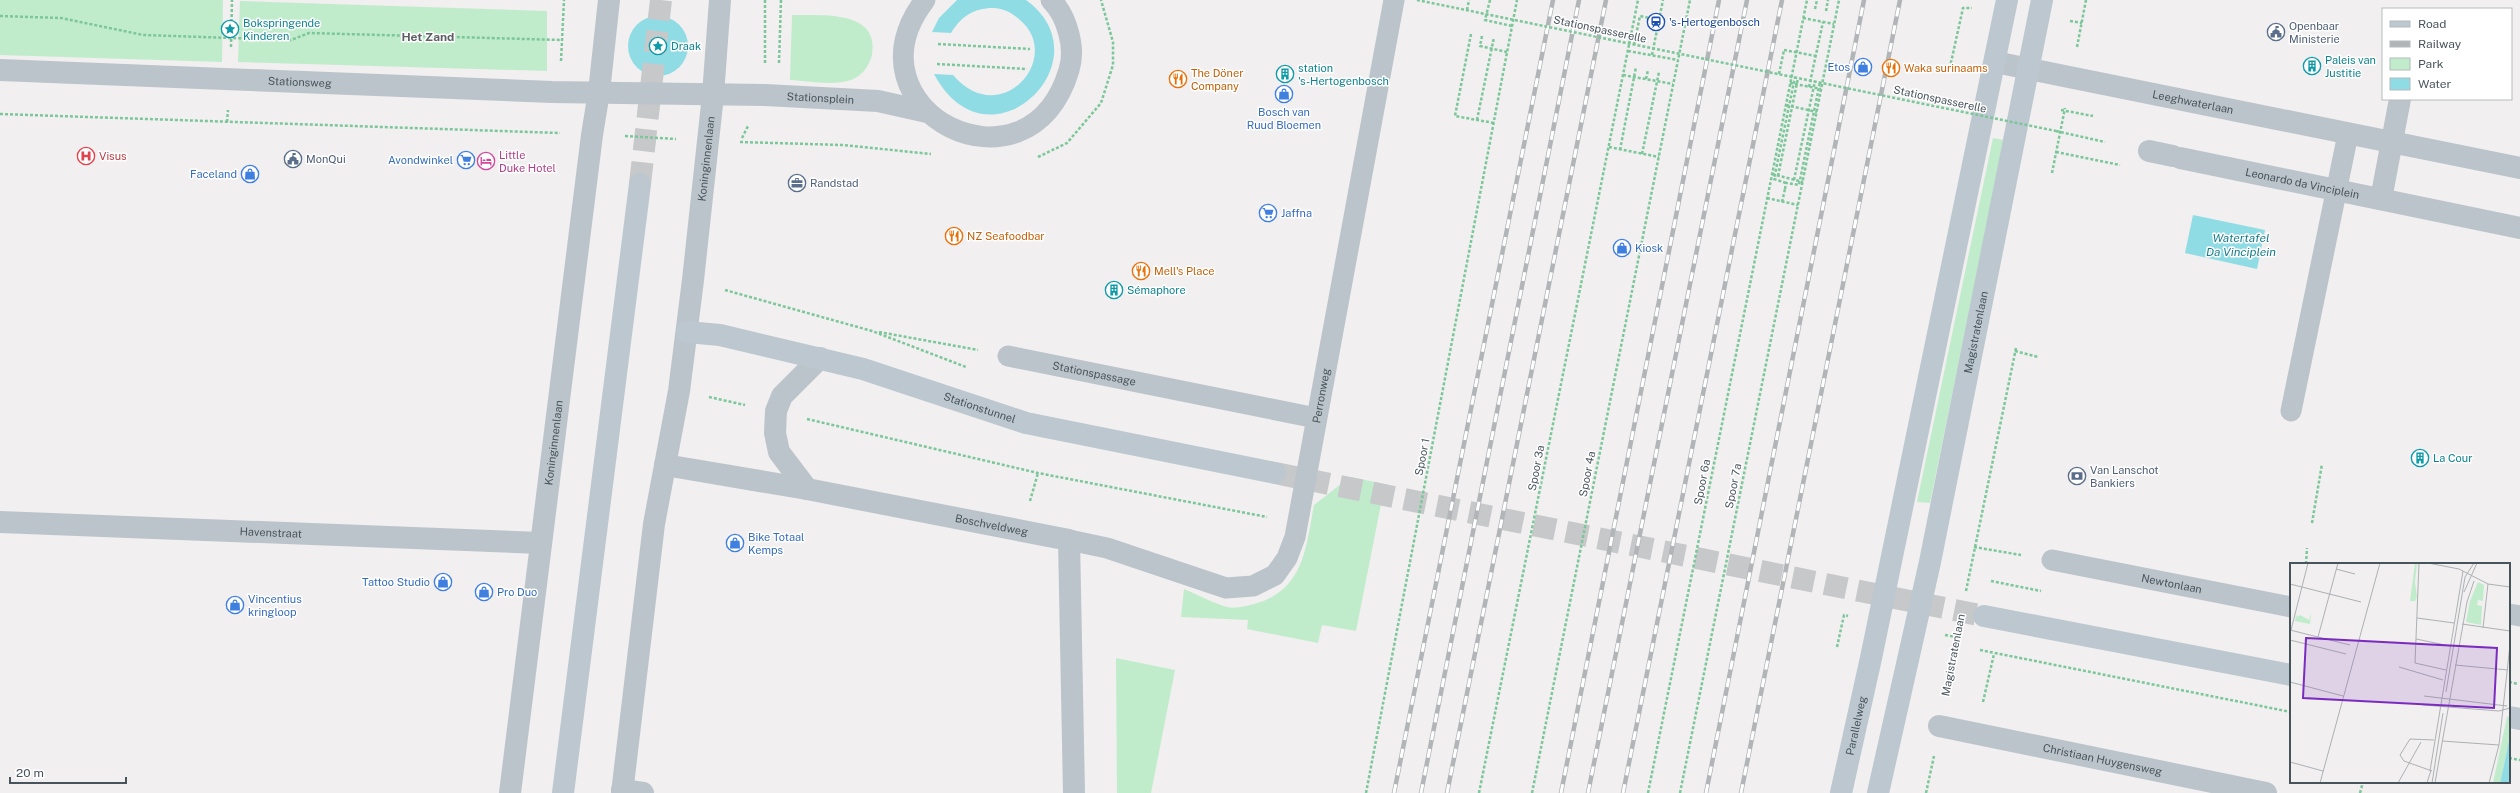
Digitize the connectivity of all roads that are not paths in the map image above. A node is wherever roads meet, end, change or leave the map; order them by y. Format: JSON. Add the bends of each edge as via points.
{"nodes":[{"id":1,"x":609,"y":0,"type":"edge"},
{"id":2,"x":720,"y":0,"type":"edge"},
{"id":3,"x":925,"y":0,"type":"edge"},
{"id":4,"x":1051,"y":0,"type":"edge"},
{"id":5,"x":1394,"y":0,"type":"edge"},
{"id":6,"x":2007,"y":0,"type":"edge"},
{"id":7,"x":2042,"y":0,"type":"edge"},
{"id":8,"x":1995,"y":62,"type":"junction"},
{"id":9,"x":2028,"y":69,"type":"junction"},
{"id":10,"x":0,"y":70,"type":"edge"},
{"id":11,"x":599,"y":92,"type":"junction"},
{"id":12,"x":713,"y":96,"type":"junction"},
{"id":13,"x":2400,"y":100,"type":"edge"},
{"id":14,"x":927,"y":112,"type":"junction"},
{"id":15,"x":2348,"y":134,"type":"junction"},
{"id":16,"x":2392,"y":142,"type":"junction"},
{"id":17,"x":2149,"y":151,"type":"dead end"},
{"id":18,"x":2520,"y":168,"type":"edge"},
{"id":19,"x":640,"y":184,"type":"tunnel mouth"},
{"id":20,"x":2337,"y":189,"type":"junction"},
{"id":21,"x":2380,"y":198,"type":"junction"},
{"id":22,"x":2520,"y":228,"type":"edge"},
{"id":23,"x":687,"y":332,"type":"junction"},
{"id":24,"x":1008,"y":356,"type":"road end"},
{"id":25,"x":820,"y":358,"type":"junction"},
{"id":26,"x":2291,"y":411,"type":"dead end"},
{"id":27,"x":1316,"y":418,"type":"junction"},
{"id":28,"x":665,"y":465,"type":"junction"},
{"id":29,"x":1275,"y":473,"type":"tunnel mouth"},
{"id":30,"x":807,"y":489,"type":"junction"},
{"id":31,"x":0,"y":522,"type":"edge"},
{"id":32,"x":1069,"y":540,"type":"junction"},
{"id":33,"x":541,"y":543,"type":"junction"},
{"id":34,"x":2052,"y":560,"type":"dead end"},
{"id":35,"x":2290,"y":607,"type":"edge"},
{"id":36,"x":2510,"y":614,"type":"edge"},
{"id":37,"x":1984,"y":616,"type":"tunnel mouth"},
{"id":38,"x":2520,"y":616,"type":"edge"},
{"id":39,"x":2290,"y":675,"type":"edge"},
{"id":40,"x":2510,"y":717,"type":"edge"},
{"id":41,"x":2520,"y":719,"type":"edge"},
{"id":42,"x":1940,"y":726,"type":"road end"},
{"id":43,"x":629,"y":792,"type":"edge"},
{"id":44,"x":510,"y":793,"type":"edge"},
{"id":45,"x":563,"y":793,"type":"edge"},
{"id":46,"x":1074,"y":793,"type":"edge"},
{"id":47,"x":1841,"y":793,"type":"edge"},
{"id":48,"x":1878,"y":793,"type":"edge"},
{"id":49,"x":2266,"y":793,"type":"edge"}],
"edges":[{"from":1,"to":11,"type":"street","name":"Koninginnenlaan"},
{"from":2,"to":12,"type":"street","name":"Koninginnenlaan"},
{"from":3,"to":14,"type":"lane","name":"Stationsplein","via":[[914,14],[906,42],[905,63],[912,91]]},
{"from":4,"to":14,"type":"lane","name":"Stationsplein","via":[[1069,32],[1072,62],[1063,91],[1045,115],[1020,132],[990,138],[961,133],[934,119]]},
{"from":5,"to":27,"type":"lane","name":"Perronweg"},
{"from":6,"to":8,"type":"main road"},
{"from":7,"to":9,"type":"main road","name":"Magistratenlaan"},
{"from":8,"to":9,"type":"street","name":"Leeghwaterlaan"},
{"from":8,"to":47,"type":"main road","name":"Parallelweg","via":[[1872,658]]},
{"from":9,"to":15,"type":"street","name":"Leeghwaterlaan"},
{"from":9,"to":48,"type":"main road","name":"Magistratenlaan","via":[[1907,664]]},
{"from":10,"to":11,"type":"street","name":"Stationsweg"},
{"from":11,"to":12,"type":"street","name":"Stationsweg"},
{"from":11,"to":33,"type":"street","name":"Koninginnenlaan"},
{"from":12,"to":14,"type":"street","name":"Stationsplein","via":[[878,101]]},
{"from":12,"to":23,"type":"street","name":"Koninginnenlaan"},
{"from":13,"to":16,"type":"street"},
{"from":15,"to":16,"type":"street","name":"Leeghwaterlaan"},
{"from":15,"to":20,"type":"lane"},
{"from":16,"to":18,"type":"street","name":"Leeghwaterlaan"},
{"from":16,"to":21,"type":"street"},
{"from":17,"to":20,"type":"street","name":"Leonardo da Vinciplein"},
{"from":19,"to":45,"type":"main road"},
{"from":20,"to":21,"type":"street","name":"Leonardo da Vinciplein"},
{"from":20,"to":26,"type":"lane"},
{"from":21,"to":22,"type":"street","name":"Leonardo da Vinciplein"},
{"from":23,"to":25,"type":"main road","name":"Stationstunnel","via":[[720,335]]},
{"from":23,"to":28,"type":"street","name":"Koninginnenlaan"},
{"from":24,"to":27,"type":"lane","name":"Stationspassage"},
{"from":25,"to":29,"type":"main road","name":"Stationstunnel","via":[[863,369],[1026,423]]},
{"from":25,"to":30,"type":"street","via":[[782,396],[776,411],[775,433],[779,452]]},
{"from":27,"to":32,"type":"lane","name":"Perronweg","via":[[1294,537],[1287,558],[1275,575],[1253,586],[1226,588],[1107,548]]},
{"from":28,"to":30,"type":"street","name":"Boschveldweg"},
{"from":28,"to":43,"type":"street","name":"Koninginnenlaan","via":[[654,524]]},
{"from":30,"to":32,"type":"street","name":"Boschveldweg"},
{"from":31,"to":33,"type":"street","name":"Havenstraat"},
{"from":32,"to":46,"type":"street"},
{"from":33,"to":44,"type":"street","name":"Koninginnenlaan"},
{"from":34,"to":35,"type":"lane","name":"Newtonlaan"},
{"from":36,"to":38,"type":"lane"},
{"from":37,"to":39,"type":"main road"},
{"from":40,"to":41,"type":"main road"},
{"from":42,"to":49,"type":"street","name":"Christiaan Huygensweg"}]}
